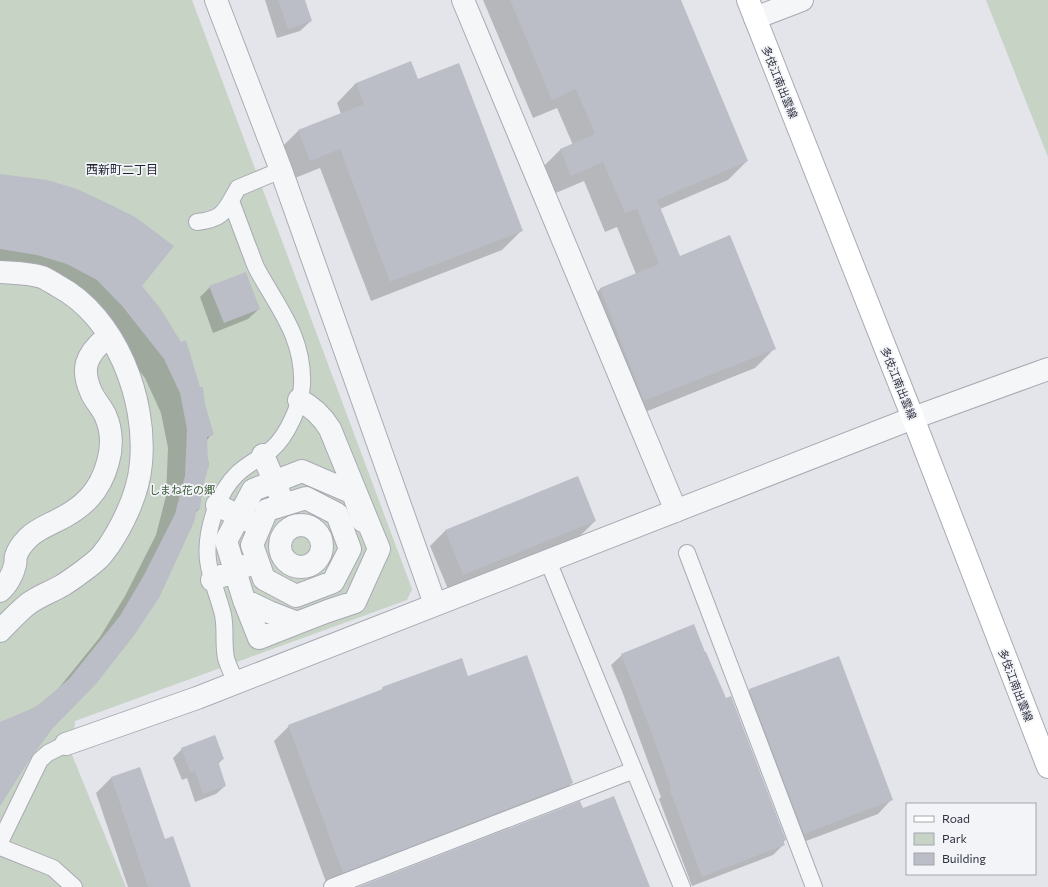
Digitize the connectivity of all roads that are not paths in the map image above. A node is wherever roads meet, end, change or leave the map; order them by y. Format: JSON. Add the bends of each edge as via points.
{"nodes":[{"id":1,"x":216,"y":0,"type":"edge"},
{"id":2,"x":463,"y":0,"type":"edge"},
{"id":3,"x":802,"y":0,"type":"edge"},
{"id":4,"x":751,"y":9,"type":"edge"},
{"id":5,"x":281,"y":170,"type":"junction"},
{"id":6,"x":231,"y":201,"type":"junction"},
{"id":7,"x":197,"y":222,"type":"dead end"},
{"id":8,"x":0,"y":272,"type":"edge"},
{"id":9,"x":106,"y":338,"type":"dead end"},
{"id":10,"x":1048,"y":369,"type":"edge"},
{"id":11,"x":299,"y":400,"type":"junction"},
{"id":12,"x":913,"y":418,"type":"junction"},
{"id":13,"x":263,"y":455,"type":"junction"},
{"id":14,"x":342,"y":457,"type":"junction"},
{"id":15,"x":302,"y":471,"type":"junction"},
{"id":16,"x":274,"y":482,"type":"junction"},
{"id":17,"x":330,"y":483,"type":"junction"},
{"id":18,"x":284,"y":504,"type":"junction"},
{"id":19,"x":217,"y":505,"type":"junction"},
{"id":20,"x":319,"y":505,"type":"junction"},
{"id":21,"x":676,"y":511,"type":"junction"},
{"id":22,"x":366,"y":520,"type":"junction"},
{"id":23,"x":260,"y":527,"type":"junction"},
{"id":24,"x":301,"y":545,"type":"junction"},
{"id":25,"x":687,"y":553,"type":"dead end"},
{"id":26,"x":258,"y":561,"type":"junction"},
{"id":27,"x":548,"y":561,"type":"junction"},
{"id":28,"x":341,"y":565,"type":"junction"},
{"id":29,"x":366,"y":577,"type":"junction"},
{"id":30,"x":212,"y":580,"type":"junction"},
{"id":31,"x":318,"y":588,"type":"junction"},
{"id":32,"x":0,"y":591,"type":"edge"},
{"id":33,"x":244,"y":600,"type":"junction"},
{"id":34,"x":435,"y":604,"type":"junction"},
{"id":35,"x":328,"y":611,"type":"junction"},
{"id":36,"x":269,"y":612,"type":"junction"},
{"id":37,"x":297,"y":623,"type":"junction"},
{"id":38,"x":0,"y":631,"type":"edge"},
{"id":39,"x":236,"y":683,"type":"junction"},
{"id":40,"x":66,"y":744,"type":"joint"},
{"id":41,"x":1048,"y":767,"type":"edge"},
{"id":42,"x":634,"y":770,"type":"junction"},
{"id":43,"x":0,"y":842,"type":"edge"},
{"id":44,"x":0,"y":847,"type":"edge"},
{"id":45,"x":74,"y":887,"type":"edge"},
{"id":46,"x":332,"y":887,"type":"edge"},
{"id":47,"x":682,"y":887,"type":"edge"},
{"id":48,"x":814,"y":887,"type":"edge"}],
"edges":[{"from":1,"to":5,"type":"street"},
{"from":2,"to":21,"type":"street"},
{"from":3,"to":4,"type":"street"},
{"from":4,"to":12,"type":"main road","name":"多伎江南出雲線"},
{"from":5,"to":6,"type":"lane","via":[[238,188]]},
{"from":5,"to":34,"type":"street"},
{"from":6,"to":7,"type":"lane","via":[[224,212],[215,218]]},
{"from":6,"to":11,"type":"lane","via":[[257,270],[296,342],[302,386]]},
{"from":8,"to":38,"type":"street","via":[[42,277],[65,289],[98,318],[126,368],[135,396],[140,419],[141,462],[139,480],[129,509],[101,557],[63,585],[28,604]]},
{"from":9,"to":32,"type":"street","via":[[93,349],[86,372],[92,394],[106,417],[110,434],[111,447],[104,476],[96,492],[85,503],[29,537],[16,556],[10,578]]},
{"from":10,"to":12,"type":"street"},
{"from":11,"to":13,"type":"lane","via":[[284,435]]},
{"from":11,"to":14,"type":"street","via":[[324,418]]},
{"from":12,"to":21,"type":"street"},
{"from":12,"to":41,"type":"main road","name":"多伎江南出雲線"},
{"from":13,"to":16,"type":"street"},
{"from":13,"to":19,"type":"lane","via":[[237,473]]},
{"from":14,"to":15,"type":"street"},
{"from":14,"to":22,"type":"street"},
{"from":15,"to":16,"type":"street"},
{"from":15,"to":17,"type":"street"},
{"from":16,"to":18,"type":"street"},
{"from":16,"to":33,"type":"street","via":[[253,490],[226,541]]},
{"from":17,"to":20,"type":"street"},
{"from":17,"to":22,"type":"street","via":[[353,493]]},
{"from":18,"to":20,"type":"street","via":[[306,498]]},
{"from":18,"to":23,"type":"street","via":[[267,510]]},
{"from":18,"to":24,"type":"street"},
{"from":19,"to":23,"type":"street"},
{"from":19,"to":30,"type":"lane","via":[[208,540]]},
{"from":20,"to":24,"type":"street"},
{"from":20,"to":28,"type":"street","via":[[337,514],[350,549]]},
{"from":21,"to":27,"type":"street"},
{"from":22,"to":24,"type":"street"},
{"from":22,"to":29,"type":"street","via":[[379,549]]},
{"from":23,"to":24,"type":"street"},
{"from":23,"to":26,"type":"street","via":[[252,545]]},
{"from":24,"to":26,"type":"street"},
{"from":24,"to":28,"type":"street"},
{"from":24,"to":31,"type":"street"},
{"from":24,"to":36,"type":"street"},
{"from":25,"to":48,"type":"lane"},
{"from":26,"to":30,"type":"street"},
{"from":26,"to":31,"type":"street","via":[[264,579],[296,596]]},
{"from":27,"to":34,"type":"street"},
{"from":27,"to":42,"type":"lane"},
{"from":28,"to":29,"type":"street"},
{"from":28,"to":31,"type":"street","via":[[333,582]]},
{"from":29,"to":35,"type":"street","via":[[355,602]]},
{"from":30,"to":39,"type":"lane","via":[[224,617],[226,657]]},
{"from":31,"to":35,"type":"street"},
{"from":33,"to":36,"type":"street"},
{"from":33,"to":37,"type":"street","via":[[259,638]]},
{"from":34,"to":39,"type":"street"},
{"from":35,"to":37,"type":"street"},
{"from":36,"to":37,"type":"street"},
{"from":39,"to":40,"type":"street"},
{"from":40,"to":43,"type":"lane","via":[[40,760]]},
{"from":42,"to":46,"type":"lane"},
{"from":42,"to":47,"type":"lane"},
{"from":44,"to":45,"type":"lane","via":[[52,868]]}]}
